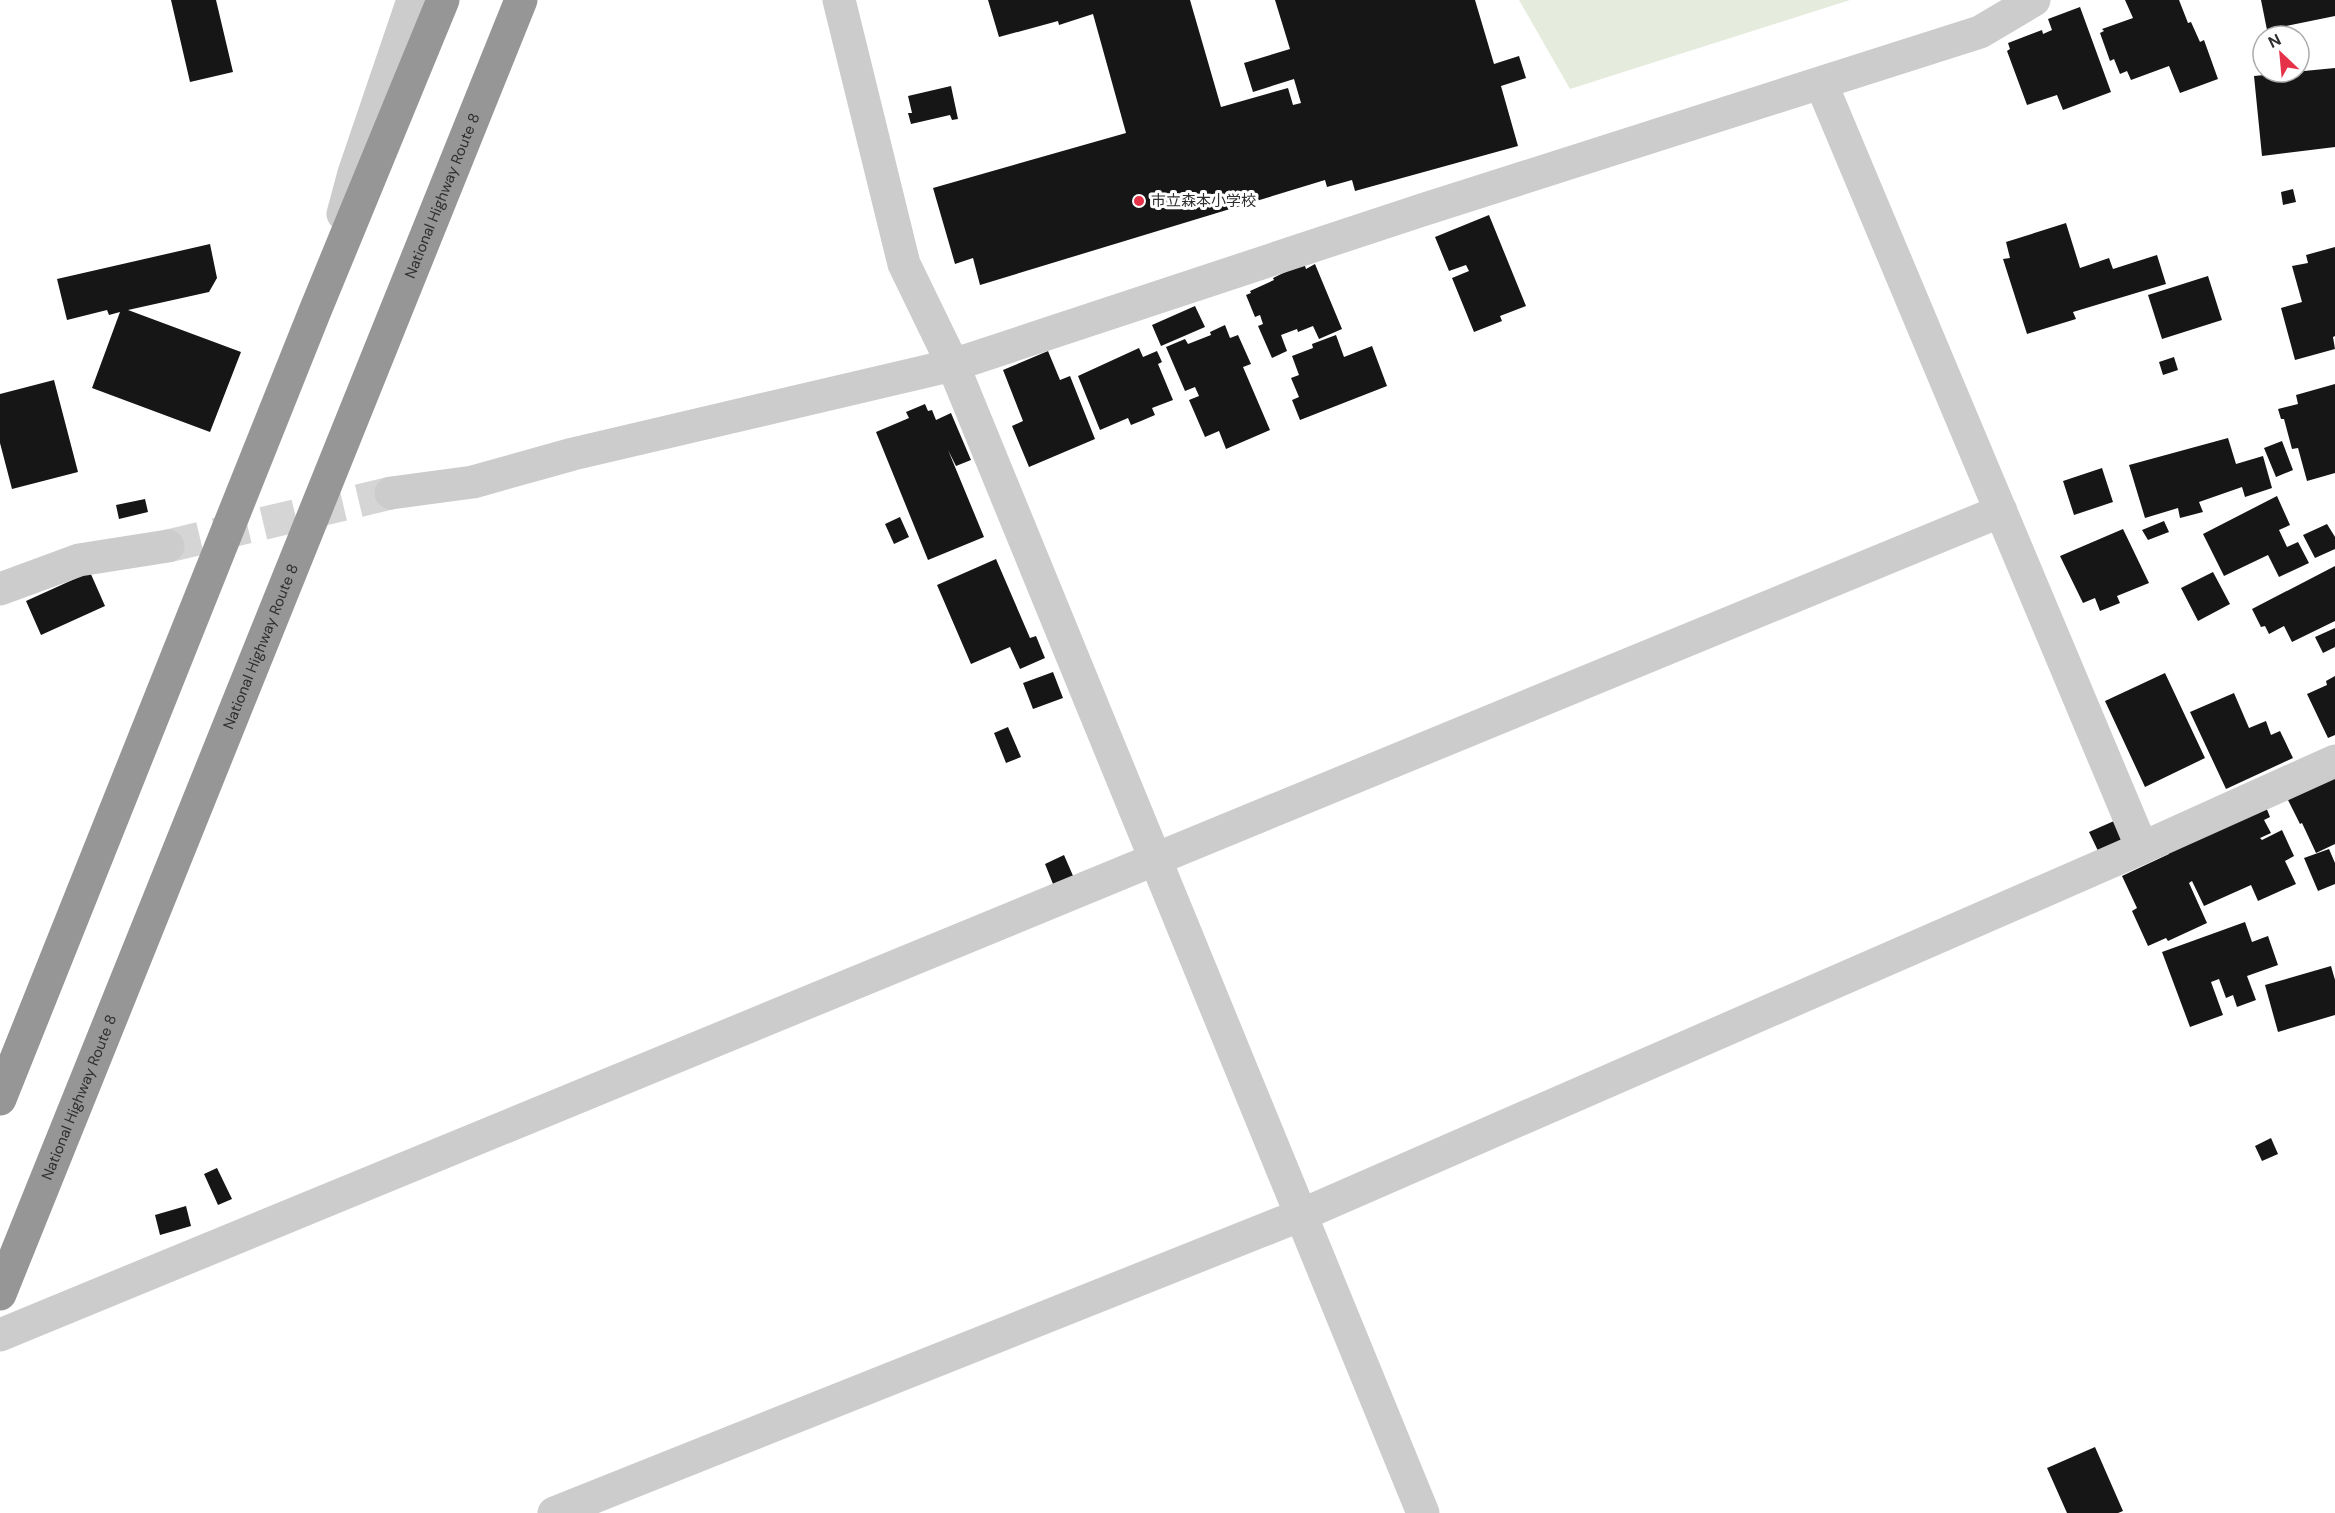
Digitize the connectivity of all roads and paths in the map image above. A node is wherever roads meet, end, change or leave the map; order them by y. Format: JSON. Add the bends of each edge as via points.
{"nodes":[{"id":1,"x":414,"y":0,"type":"edge"},
{"id":2,"x":443,"y":0,"type":"edge"},
{"id":3,"x":521,"y":0,"type":"edge"},
{"id":4,"x":839,"y":0,"type":"edge"},
{"id":5,"x":2034,"y":0,"type":"edge"},
{"id":6,"x":1821,"y":83,"type":"junction"},
{"id":7,"x":315,"y":311,"type":"junction"},
{"id":8,"x":953,"y":365,"type":"junction"},
{"id":9,"x":391,"y":493,"type":"tunnel mouth"},
{"id":10,"x":2001,"y":511,"type":"junction"},
{"id":11,"x":168,"y":546,"type":"tunnel mouth"},
{"id":12,"x":0,"y":589,"type":"edge"},
{"id":13,"x":2335,"y":761,"type":"edge"},
{"id":14,"x":2142,"y":848,"type":"junction"},
{"id":15,"x":1155,"y":859,"type":"junction"},
{"id":16,"x":0,"y":1099,"type":"edge"},
{"id":17,"x":1301,"y":1215,"type":"junction"},
{"id":18,"x":0,"y":1294,"type":"edge"},
{"id":19,"x":0,"y":1335,"type":"edge"},
{"id":20,"x":554,"y":1513,"type":"edge"},
{"id":21,"x":1423,"y":1513,"type":"edge"}],
"edges":[{"from":1,"to":7,"type":"street","via":[[354,173]]},
{"from":2,"to":7,"type":"highway"},
{"from":3,"to":18,"type":"highway","name":"National Highway Route 8"},
{"from":4,"to":8,"type":"street","via":[[904,264]]},
{"from":5,"to":6,"type":"street","via":[[1980,32]]},
{"from":6,"to":8,"type":"street"},
{"from":6,"to":10,"type":"street"},
{"from":7,"to":16,"type":"highway"},
{"from":8,"to":9,"type":"street","via":[[573,454],[473,482]]},
{"from":8,"to":15,"type":"street"},
{"from":10,"to":14,"type":"street"},
{"from":10,"to":15,"type":"street"},
{"from":11,"to":12,"type":"street","via":[[79,560]]},
{"from":13,"to":14,"type":"street"},
{"from":14,"to":17,"type":"street"},
{"from":15,"to":17,"type":"street"},
{"from":15,"to":19,"type":"street"},
{"from":17,"to":20,"type":"street"},
{"from":17,"to":21,"type":"street"}]}
